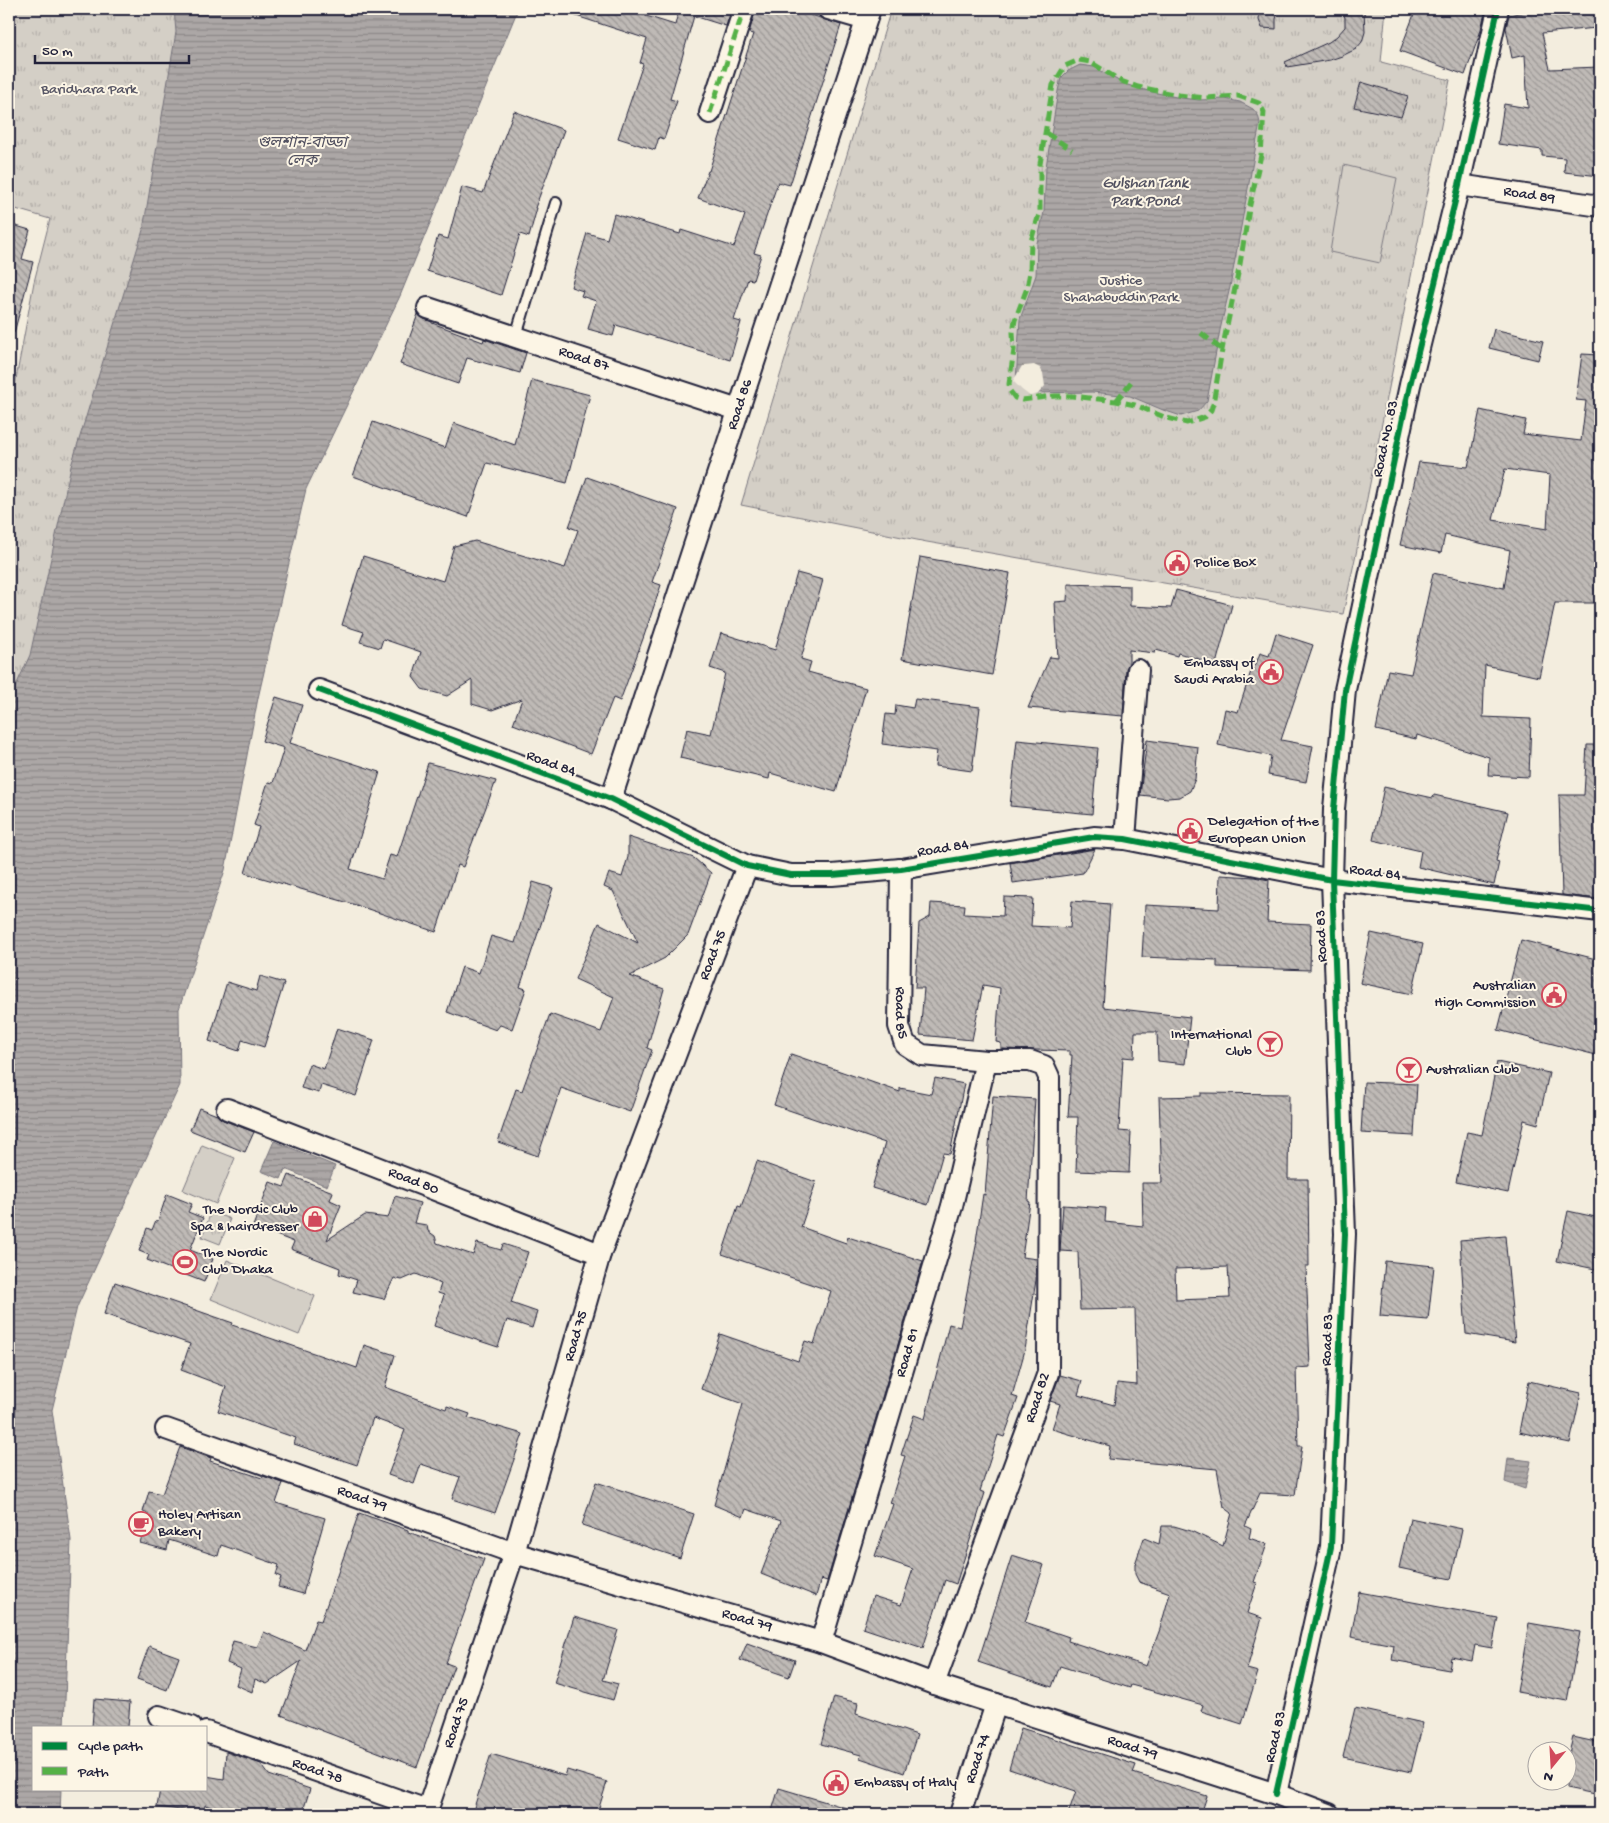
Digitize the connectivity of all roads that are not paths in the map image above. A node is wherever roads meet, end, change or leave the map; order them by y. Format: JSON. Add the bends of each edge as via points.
{"nodes":[{"id":1,"x":744,"y":9,"type":"edge"},
{"id":2,"x":828,"y":9,"type":"edge"},
{"id":3,"x":1498,"y":9,"type":"edge"},
{"id":4,"x":868,"y":14,"type":"edge"},
{"id":5,"x":710,"y":113,"type":"dead end"},
{"id":6,"x":1459,"y":185,"type":"junction"},
{"id":7,"x":556,"y":203,"type":"dead end"},
{"id":8,"x":1600,"y":206,"type":"edge"},
{"id":9,"x":428,"y":308,"type":"dead end"},
{"id":10,"x":516,"y":336,"type":"junction"},
{"id":11,"x":738,"y":410,"type":"junction"},
{"id":12,"x":1138,"y":670,"type":"dead end"},
{"id":13,"x":319,"y":690,"type":"dead end"},
{"id":14,"x":611,"y":799,"type":"junction"},
{"id":15,"x":1125,"y":839,"type":"junction"},
{"id":16,"x":746,"y":866,"type":"junction"},
{"id":17,"x":901,"y":868,"type":"junction"},
{"id":18,"x":1332,"y":880,"type":"junction"},
{"id":19,"x":1600,"y":911,"type":"edge"},
{"id":20,"x":986,"y":1061,"type":"junction"},
{"id":21,"x":1044,"y":1066,"type":"joint"},
{"id":22,"x":227,"y":1109,"type":"dead end"},
{"id":23,"x":600,"y":1254,"type":"junction"},
{"id":24,"x":166,"y":1429,"type":"dead end"},
{"id":25,"x":514,"y":1553,"type":"junction"},
{"id":26,"x":821,"y":1642,"type":"junction"},
{"id":27,"x":934,"y":1684,"type":"junction"},
{"id":28,"x":996,"y":1704,"type":"junction"},
{"id":29,"x":159,"y":1716,"type":"dead end"},
{"id":30,"x":188,"y":1726,"type":"edge"},
{"id":31,"x":208,"y":1733,"type":"edge"},
{"id":32,"x":1276,"y":1794,"type":"junction"},
{"id":33,"x":427,"y":1812,"type":"edge"},
{"id":34,"x":960,"y":1814,"type":"edge"},
{"id":35,"x":1329,"y":1814,"type":"edge"}],
"edges":[{"from":1,"to":5,"type":"street"},
{"from":2,"to":4,"type":"street"},
{"from":3,"to":6,"type":"street","name":"Road No. 83"},
{"from":4,"to":11,"type":"street","name":"Road 86"},
{"from":6,"to":8,"type":"street","name":"Road 89"},
{"from":6,"to":18,"type":"street","name":"Road No. 83","via":[[1410,385],[1345,690],[1334,809]]},
{"from":7,"to":10,"type":"lane"},
{"from":9,"to":10,"type":"street","name":"Road 87"},
{"from":10,"to":11,"type":"street","name":"Road 87"},
{"from":11,"to":14,"type":"street","name":"Road 86"},
{"from":12,"to":15,"type":"street"},
{"from":13,"to":14,"type":"street","name":"Road 84"},
{"from":14,"to":16,"type":"street","name":"Road 84"},
{"from":15,"to":17,"type":"street","name":"Road 84","via":[[1094,837]]},
{"from":15,"to":18,"type":"street","name":"Road 84"},
{"from":16,"to":17,"type":"street","name":"Road 84","via":[[791,875],[832,875]]},
{"from":16,"to":23,"type":"street","name":"Road 75"},
{"from":17,"to":20,"type":"street","name":"Road 85","via":[[899,1026],[905,1044],[922,1056]]},
{"from":18,"to":19,"type":"street","name":"Road 84"},
{"from":18,"to":32,"type":"street","name":"Road 83","via":[[1345,1234],[1331,1547]]},
{"from":20,"to":21,"type":"street","name":"Road 85","via":[[1030,1062]]},
{"from":20,"to":26,"type":"street","name":"Road 81","via":[[952,1206]]},
{"from":21,"to":27,"type":"street","name":"Road 82","via":[[1048,1077],[1048,1373]]},
{"from":22,"to":23,"type":"street","name":"Road 80"},
{"from":23,"to":25,"type":"street","name":"Road 75"},
{"from":24,"to":25,"type":"street","name":"Road 79"},
{"from":25,"to":26,"type":"street","name":"Road 79"},
{"from":25,"to":33,"type":"street","name":"Road 75"},
{"from":26,"to":27,"type":"street","name":"Road 79"},
{"from":27,"to":28,"type":"street","name":"Road 79"},
{"from":28,"to":32,"type":"street","name":"Road 79"},
{"from":28,"to":34,"type":"street","name":"Road 74"},
{"from":29,"to":30,"type":"street"},
{"from":31,"to":33,"type":"street","name":"Road 78"},
{"from":32,"to":35,"type":"street","name":"Road 79"}]}
